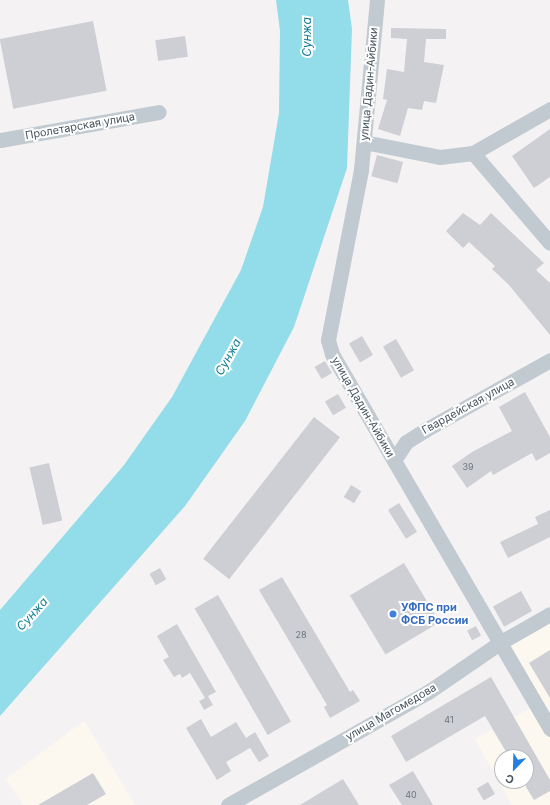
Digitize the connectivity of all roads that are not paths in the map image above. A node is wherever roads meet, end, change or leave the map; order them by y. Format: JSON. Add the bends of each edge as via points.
{"nodes":[{"id":1,"x":377,"y":0,"type":"edge"},
{"id":2,"x":550,"y":109,"type":"edge"},
{"id":3,"x":159,"y":112,"type":"dead end"},
{"id":4,"x":0,"y":140,"type":"edge"},
{"id":5,"x":364,"y":142,"type":"junction"},
{"id":6,"x":473,"y":152,"type":"junction"},
{"id":7,"x":550,"y":243,"type":"edge"},
{"id":8,"x":550,"y":360,"type":"edge"},
{"id":9,"x":394,"y":460,"type":"junction"},
{"id":10,"x":550,"y":614,"type":"edge"},
{"id":11,"x":501,"y":642,"type":"junction"},
{"id":12,"x":550,"y":729,"type":"edge"},
{"id":13,"x":229,"y":805,"type":"edge"}],
"edges":[{"from":1,"to":5,"type":"street","name":"улица Дадин-Айбики"},
{"from":2,"to":6,"type":"street"},
{"from":3,"to":4,"type":"street","name":"Пролетарская улица"},
{"from":5,"to":6,"type":"street","via":[[440,157]]},
{"from":5,"to":9,"type":"street","name":"улица Дадин-Айбики","via":[[361,170],[328,340],[332,354]]},
{"from":6,"to":7,"type":"street"},
{"from":8,"to":9,"type":"street","name":"Гвардейская улица","via":[[406,442]]},
{"from":9,"to":11,"type":"street","name":"улица Дадин-Айбики"},
{"from":10,"to":11,"type":"street","name":"улица Магомедова"},
{"from":11,"to":12,"type":"street","name":"улица Дадин-Айбики"},
{"from":11,"to":13,"type":"street","name":"улица Магомедова","via":[[428,692]]}]}
